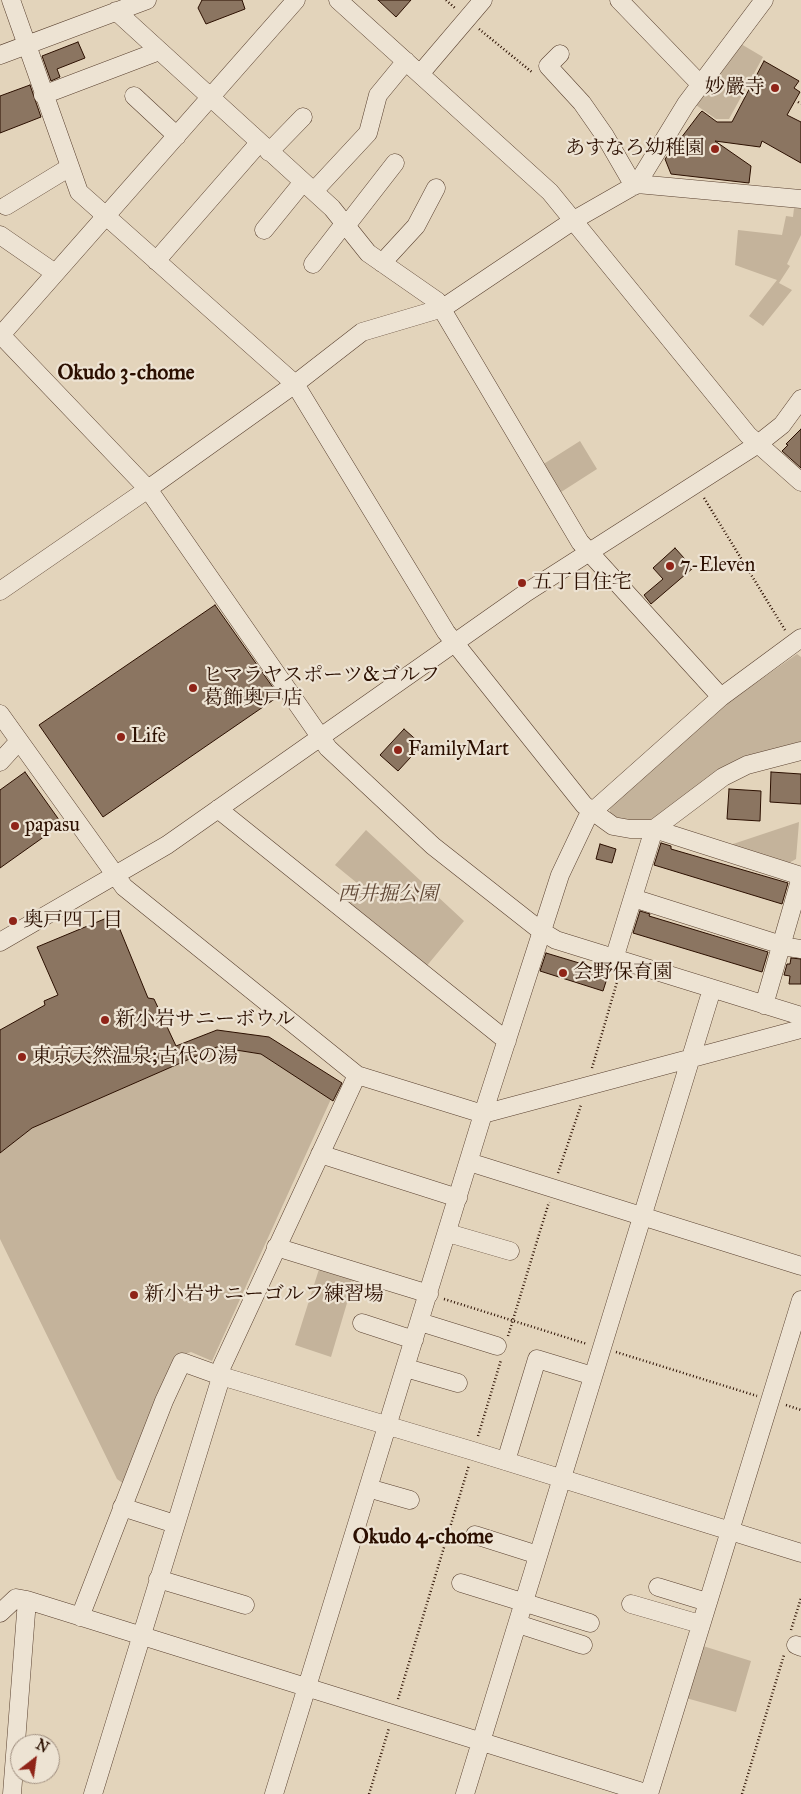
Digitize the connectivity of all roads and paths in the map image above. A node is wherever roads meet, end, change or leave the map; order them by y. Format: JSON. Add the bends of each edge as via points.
{"nodes":[{"id":1,"x":11,"y":0,"type":"edge"},
{"id":2,"x":147,"y":0,"type":"edge"},
{"id":3,"x":296,"y":0,"type":"edge"},
{"id":4,"x":338,"y":0,"type":"edge"},
{"id":5,"x":446,"y":0,"type":"edge"},
{"id":6,"x":483,"y":0,"type":"edge"},
{"id":7,"x":619,"y":0,"type":"edge"},
{"id":8,"x":764,"y":0,"type":"edge"},
{"id":9,"x":116,"y":11,"type":"junction"},
{"id":10,"x":467,"y":19,"type":"junction"},
{"id":11,"x":26,"y":45,"type":"junction"},
{"id":12,"x":159,"y":51,"type":"junction"},
{"id":13,"x":560,"y":54,"type":"dead end"},
{"id":14,"x":0,"y":55,"type":"edge"},
{"id":15,"x":406,"y":61,"type":"junction"},
{"id":16,"x":420,"y":74,"type":"junction"},
{"id":17,"x":535,"y":74,"type":"dead end"},
{"id":18,"x":700,"y":84,"type":"junction"},
{"id":19,"x":43,"y":95,"type":"junction"},
{"id":20,"x":134,"y":96,"type":"dead end"},
{"id":21,"x":210,"y":98,"type":"junction"},
{"id":22,"x":303,"y":117,"type":"dead end"},
{"id":23,"x":177,"y":136,"type":"junction"},
{"id":24,"x":264,"y":147,"type":"junction"},
{"id":25,"x":395,"y":163,"type":"dead end"},
{"id":26,"x":70,"y":167,"type":"junction"},
{"id":27,"x":636,"y":185,"type":"junction"},
{"id":28,"x":309,"y":187,"type":"junction"},
{"id":29,"x":436,"y":188,"type":"dead end"},
{"id":30,"x":801,"y":199,"type":"edge"},
{"id":31,"x":6,"y":206,"type":"dead end"},
{"id":32,"x":106,"y":216,"type":"junction"},
{"id":33,"x":574,"y":220,"type":"junction"},
{"id":34,"x":263,"y":225,"type":"dead end"},
{"id":35,"x":345,"y":225,"type":"junction"},
{"id":36,"x":0,"y":235,"type":"edge"},
{"id":37,"x":156,"y":260,"type":"junction"},
{"id":38,"x":382,"y":263,"type":"junction"},
{"id":39,"x":313,"y":264,"type":"dead end"},
{"id":40,"x":56,"y":273,"type":"junction"},
{"id":41,"x":443,"y":308,"type":"junction"},
{"id":42,"x":0,"y":335,"type":"edge"},
{"id":43,"x":294,"y":384,"type":"junction"},
{"id":44,"x":801,"y":400,"type":"edge"},
{"id":45,"x":758,"y":444,"type":"junction"},
{"id":46,"x":801,"y":482,"type":"edge"},
{"id":47,"x":696,"y":484,"type":"junction"},
{"id":48,"x":148,"y":489,"type":"junction"},
{"id":49,"x":588,"y":552,"type":"junction"},
{"id":50,"x":0,"y":591,"type":"edge"},
{"id":51,"x":799,"y":639,"type":"edge"},
{"id":52,"x":454,"y":643,"type":"junction"},
{"id":53,"x":721,"y":697,"type":"junction"},
{"id":54,"x":0,"y":714,"type":"edge"},
{"id":55,"x":320,"y":737,"type":"junction"},
{"id":56,"x":18,"y":741,"type":"junction"},
{"id":57,"x":801,"y":751,"type":"edge"},
{"id":58,"x":0,"y":762,"type":"edge"},
{"id":59,"x":218,"y":809,"type":"junction"},
{"id":60,"x":593,"y":811,"type":"junction"},
{"id":61,"x":654,"y":829,"type":"junction"},
{"id":62,"x":801,"y":876,"type":"edge"},
{"id":63,"x":115,"y":877,"type":"junction"},
{"id":64,"x":633,"y":898,"type":"junction"},
{"id":65,"x":541,"y":932,"type":"junction"},
{"id":66,"x":0,"y":942,"type":"edge"},
{"id":67,"x":782,"y":944,"type":"junction"},
{"id":68,"x":801,"y":949,"type":"edge"},
{"id":69,"x":619,"y":960,"type":"junction"},
{"id":70,"x":712,"y":989,"type":"junction"},
{"id":71,"x":764,"y":1005,"type":"junction"},
{"id":72,"x":801,"y":1016,"type":"edge"},
{"id":73,"x":801,"y":1029,"type":"edge"},
{"id":74,"x":507,"y":1041,"type":"junction"},
{"id":75,"x":689,"y":1060,"type":"junction"},
{"id":76,"x":357,"y":1075,"type":"junction"},
{"id":77,"x":586,"y":1088,"type":"junction"},
{"id":78,"x":483,"y":1114,"type":"junction"},
{"id":79,"x":320,"y":1154,"type":"junction"},
{"id":80,"x":469,"y":1162,"type":"junction"},
{"id":81,"x":553,"y":1188,"type":"junction"},
{"id":82,"x":458,"y":1198,"type":"junction"},
{"id":83,"x":642,"y":1216,"type":"junction"},
{"id":84,"x":448,"y":1233,"type":"junction"},
{"id":85,"x":276,"y":1248,"type":"junction"},
{"id":86,"x":510,"y":1251,"type":"dead end"},
{"id":87,"x":801,"y":1266,"type":"edge"},
{"id":88,"x":428,"y":1294,"type":"junction"},
{"id":89,"x":801,"y":1300,"type":"edge"},
{"id":90,"x":513,"y":1321,"type":"junction"},
{"id":91,"x":420,"y":1322,"type":"junction"},
{"id":92,"x":362,"y":1323,"type":"dead end"},
{"id":93,"x":414,"y":1340,"type":"junction"},
{"id":94,"x":502,"y":1347,"type":"junction"},
{"id":95,"x":601,"y":1348,"type":"junction"},
{"id":96,"x":406,"y":1368,"type":"junction"},
{"id":97,"x":220,"y":1376,"type":"junction"},
{"id":98,"x":592,"y":1376,"type":"junction"},
{"id":99,"x":458,"y":1383,"type":"dead end"},
{"id":100,"x":770,"y":1400,"type":"junction"},
{"id":101,"x":801,"y":1410,"type":"edge"},
{"id":102,"x":387,"y":1426,"type":"junction"},
{"id":103,"x":473,"y":1451,"type":"junction"},
{"id":104,"x":506,"y":1461,"type":"junction"},
{"id":105,"x":562,"y":1479,"type":"junction"},
{"id":106,"x":368,"y":1488,"type":"junction"},
{"id":107,"x":410,"y":1500,"type":"dead end"},
{"id":108,"x":122,"y":1507,"type":"junction"},
{"id":109,"x":175,"y":1524,"type":"junction"},
{"id":110,"x":729,"y":1531,"type":"junction"},
{"id":111,"x":475,"y":1535,"type":"dead end"},
{"id":112,"x":801,"y":1553,"type":"edge"},
{"id":113,"x":538,"y":1555,"type":"junction"},
{"id":114,"x":158,"y":1579,"type":"junction"},
{"id":115,"x":461,"y":1582,"type":"dead end"},
{"id":116,"x":658,"y":1587,"type":"dead end"},
{"id":117,"x":801,"y":1598,"type":"edge"},
{"id":118,"x":27,"y":1600,"type":"junction"},
{"id":119,"x":524,"y":1602,"type":"junction"},
{"id":120,"x":707,"y":1602,"type":"junction"},
{"id":121,"x":631,"y":1604,"type":"dead end"},
{"id":122,"x":245,"y":1605,"type":"dead end"},
{"id":123,"x":0,"y":1613,"type":"edge"},
{"id":124,"x":80,"y":1616,"type":"junction"},
{"id":125,"x":590,"y":1623,"type":"dead end"},
{"id":126,"x":518,"y":1624,"type":"junction"},
{"id":127,"x":700,"y":1624,"type":"junction"},
{"id":128,"x":140,"y":1635,"type":"junction"},
{"id":129,"x":583,"y":1645,"type":"dead end"},
{"id":130,"x":793,"y":1645,"type":"edge"},
{"id":131,"x":306,"y":1687,"type":"junction"},
{"id":132,"x":394,"y":1714,"type":"junction"},
{"id":133,"x":482,"y":1742,"type":"junction"},
{"id":134,"x":12,"y":1794,"type":"edge"},
{"id":135,"x":93,"y":1794,"type":"edge"},
{"id":136,"x":274,"y":1794,"type":"edge"},
{"id":137,"x":369,"y":1794,"type":"edge"},
{"id":138,"x":465,"y":1794,"type":"edge"},
{"id":139,"x":649,"y":1794,"type":"edge"},
{"id":140,"x":742,"y":1794,"type":"edge"}],
"edges":[{"from":1,"to":11,"type":"street"},
{"from":2,"to":9,"type":"street"},
{"from":3,"to":21,"type":"street"},
{"from":4,"to":15,"type":"street"},
{"from":5,"to":10,"type":"path"},
{"from":6,"to":10,"type":"street"},
{"from":7,"to":18,"type":"street"},
{"from":8,"to":18,"type":"street"},
{"from":9,"to":11,"type":"street"},
{"from":9,"to":12,"type":"street"},
{"from":10,"to":16,"type":"street"},
{"from":10,"to":17,"type":"path"},
{"from":11,"to":14,"type":"street"},
{"from":11,"to":19,"type":"street"},
{"from":12,"to":19,"type":"street"},
{"from":12,"to":21,"type":"street"},
{"from":13,"to":27,"type":"street","via":[[548,66],[582,102]]},
{"from":15,"to":16,"type":"street"},
{"from":15,"to":28,"type":"street","via":[[378,95],[368,133]]},
{"from":16,"to":33,"type":"street","via":[[550,192]]},
{"from":18,"to":27,"type":"street"},
{"from":19,"to":26,"type":"street"},
{"from":20,"to":23,"type":"street"},
{"from":21,"to":23,"type":"street"},
{"from":21,"to":24,"type":"street"},
{"from":22,"to":24,"type":"street"},
{"from":23,"to":32,"type":"street"},
{"from":24,"to":28,"type":"street"},
{"from":24,"to":37,"type":"street"},
{"from":25,"to":35,"type":"street"},
{"from":26,"to":31,"type":"street"},
{"from":26,"to":32,"type":"street","via":[[79,192]]},
{"from":27,"to":30,"type":"street"},
{"from":27,"to":33,"type":"street"},
{"from":28,"to":34,"type":"street"},
{"from":28,"to":35,"type":"street"},
{"from":29,"to":38,"type":"street","via":[[416,226]]},
{"from":32,"to":37,"type":"street"},
{"from":32,"to":40,"type":"street"},
{"from":33,"to":41,"type":"street"},
{"from":33,"to":45,"type":"street"},
{"from":35,"to":38,"type":"street","via":[[368,253]]},
{"from":35,"to":39,"type":"street"},
{"from":36,"to":40,"type":"street"},
{"from":37,"to":43,"type":"street"},
{"from":38,"to":41,"type":"street"},
{"from":40,"to":42,"type":"street"},
{"from":41,"to":43,"type":"street","via":[[362,332]]},
{"from":41,"to":49,"type":"street"},
{"from":42,"to":48,"type":"street"},
{"from":43,"to":48,"type":"street"},
{"from":43,"to":52,"type":"street"},
{"from":44,"to":45,"type":"street","via":[[782,426]]},
{"from":45,"to":46,"type":"street"},
{"from":45,"to":47,"type":"street"},
{"from":47,"to":49,"type":"street"},
{"from":47,"to":51,"type":"path"},
{"from":48,"to":50,"type":"street"},
{"from":48,"to":55,"type":"street"},
{"from":49,"to":52,"type":"street"},
{"from":49,"to":53,"type":"street"},
{"from":51,"to":53,"type":"street"},
{"from":52,"to":55,"type":"street"},
{"from":52,"to":60,"type":"street"},
{"from":53,"to":60,"type":"street"},
{"from":54,"to":56,"type":"street"},
{"from":55,"to":59,"type":"street"},
{"from":55,"to":65,"type":"street","via":[[433,846]]},
{"from":56,"to":58,"type":"street"},
{"from":56,"to":63,"type":"street"},
{"from":57,"to":61,"type":"street","via":[[747,765],[723,777]]},
{"from":59,"to":63,"type":"street"},
{"from":59,"to":74,"type":"street"},
{"from":60,"to":61,"type":"street","via":[[613,826]]},
{"from":60,"to":65,"type":"street","via":[[560,875]]},
{"from":61,"to":62,"type":"street"},
{"from":61,"to":64,"type":"street"},
{"from":62,"to":67,"type":"street"},
{"from":63,"to":66,"type":"street"},
{"from":63,"to":76,"type":"street"},
{"from":64,"to":67,"type":"street"},
{"from":64,"to":69,"type":"street"},
{"from":65,"to":69,"type":"street"},
{"from":65,"to":74,"type":"street"},
{"from":67,"to":68,"type":"street"},
{"from":67,"to":71,"type":"street"},
{"from":69,"to":70,"type":"street"},
{"from":69,"to":77,"type":"path"},
{"from":70,"to":71,"type":"street"},
{"from":70,"to":75,"type":"street"},
{"from":71,"to":72,"type":"street"},
{"from":73,"to":75,"type":"street","via":[[704,1053]]},
{"from":74,"to":78,"type":"street"},
{"from":75,"to":77,"type":"street"},
{"from":75,"to":83,"type":"street"},
{"from":76,"to":78,"type":"street"},
{"from":76,"to":79,"type":"street"},
{"from":77,"to":78,"type":"street"},
{"from":77,"to":81,"type":"path"},
{"from":78,"to":80,"type":"street"},
{"from":79,"to":82,"type":"street"},
{"from":79,"to":85,"type":"street"},
{"from":80,"to":81,"type":"street"},
{"from":80,"to":82,"type":"street"},
{"from":81,"to":83,"type":"street"},
{"from":81,"to":90,"type":"path"},
{"from":82,"to":84,"type":"street"},
{"from":83,"to":87,"type":"street"},
{"from":83,"to":95,"type":"street"},
{"from":84,"to":86,"type":"street"},
{"from":84,"to":88,"type":"street"},
{"from":85,"to":88,"type":"street"},
{"from":85,"to":97,"type":"street"},
{"from":88,"to":90,"type":"path"},
{"from":88,"to":91,"type":"street"},
{"from":89,"to":100,"type":"street"},
{"from":90,"to":94,"type":"path"},
{"from":90,"to":95,"type":"path"},
{"from":91,"to":93,"type":"street"},
{"from":91,"to":94,"type":"street"},
{"from":92,"to":93,"type":"street"},
{"from":93,"to":96,"type":"street"},
{"from":94,"to":103,"type":"path"},
{"from":95,"to":98,"type":"street"},
{"from":95,"to":100,"type":"path"},
{"from":96,"to":99,"type":"street"},
{"from":96,"to":102,"type":"street"},
{"from":97,"to":102,"type":"street"},
{"from":97,"to":108,"type":"street","via":[[182,1362]]},
{"from":97,"to":109,"type":"street"},
{"from":98,"to":104,"type":"street","via":[[537,1359]]},
{"from":98,"to":105,"type":"street"},
{"from":100,"to":101,"type":"path"},
{"from":100,"to":110,"type":"street"},
{"from":102,"to":103,"type":"street"},
{"from":102,"to":106,"type":"street"},
{"from":103,"to":104,"type":"street"},
{"from":103,"to":132,"type":"path"},
{"from":104,"to":105,"type":"street"},
{"from":105,"to":110,"type":"street"},
{"from":105,"to":113,"type":"street"},
{"from":106,"to":107,"type":"street"},
{"from":106,"to":131,"type":"street"},
{"from":108,"to":109,"type":"street"},
{"from":108,"to":124,"type":"street"},
{"from":109,"to":114,"type":"street"},
{"from":110,"to":112,"type":"street"},
{"from":110,"to":120,"type":"street"},
{"from":111,"to":113,"type":"street"},
{"from":113,"to":119,"type":"street"},
{"from":114,"to":122,"type":"street"},
{"from":114,"to":128,"type":"street"},
{"from":115,"to":119,"type":"street"},
{"from":116,"to":120,"type":"street"},
{"from":117,"to":130,"type":"path"},
{"from":118,"to":123,"type":"street","via":[[16,1598]]},
{"from":118,"to":124,"type":"street"},
{"from":118,"to":134,"type":"street"},
{"from":119,"to":125,"type":"street"},
{"from":119,"to":126,"type":"street"},
{"from":120,"to":127,"type":"street"},
{"from":121,"to":127,"type":"street"},
{"from":124,"to":128,"type":"street"},
{"from":126,"to":129,"type":"street"},
{"from":126,"to":133,"type":"street"},
{"from":127,"to":139,"type":"street"},
{"from":128,"to":131,"type":"street"},
{"from":128,"to":135,"type":"street"},
{"from":130,"to":140,"type":"path"},
{"from":131,"to":132,"type":"street"},
{"from":131,"to":136,"type":"street"},
{"from":132,"to":133,"type":"street"},
{"from":132,"to":137,"type":"path"},
{"from":133,"to":138,"type":"street"},
{"from":133,"to":139,"type":"street"}]}
